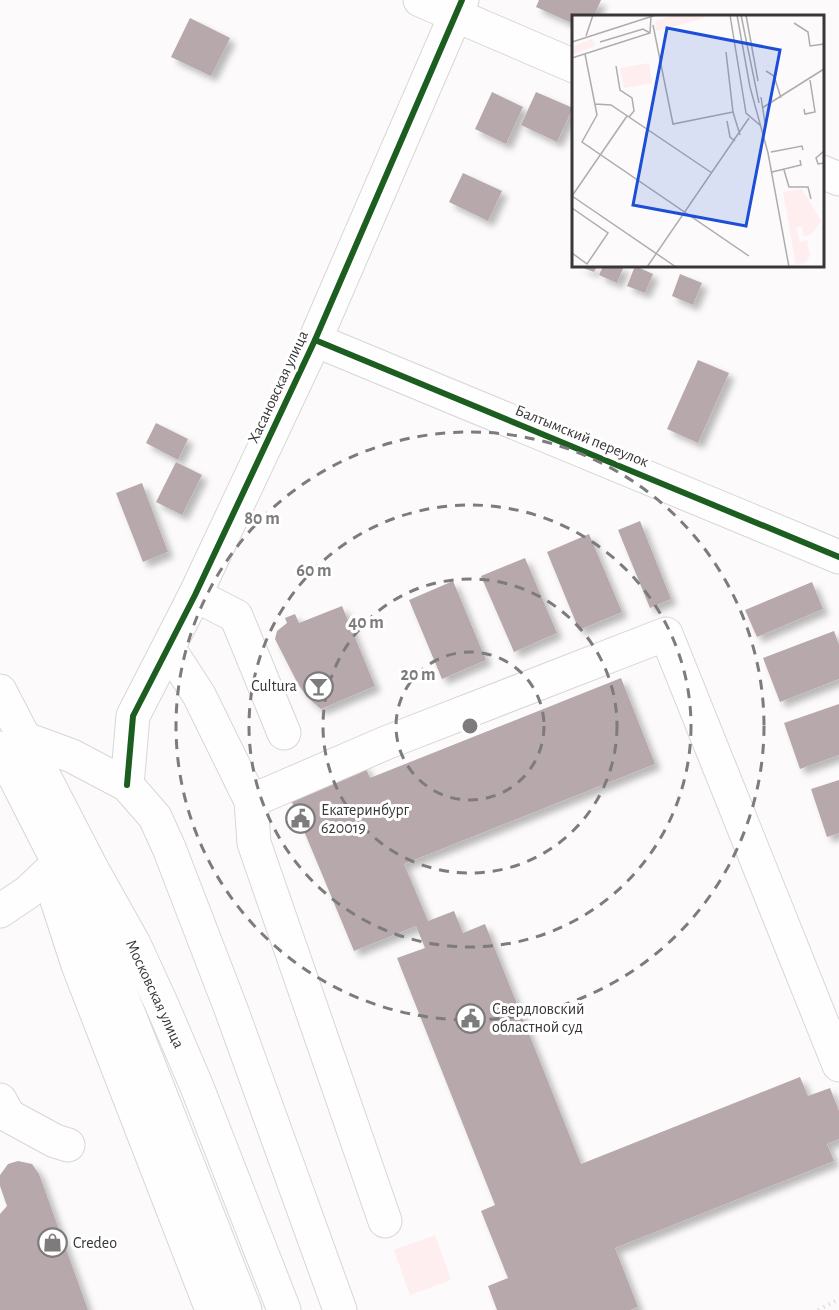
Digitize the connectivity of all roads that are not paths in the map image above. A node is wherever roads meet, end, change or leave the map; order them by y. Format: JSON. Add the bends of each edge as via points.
{"nodes":[{"id":1,"x":420,"y":0,"type":"edge"},
{"id":2,"x":459,"y":8,"type":"edge"},
{"id":3,"x":572,"y":65,"type":"edge"},
{"id":4,"x":824,"y":173,"type":"edge"},
{"id":5,"x":839,"y":179,"type":"edge"},
{"id":6,"x":315,"y":340,"type":"junction"},
{"id":7,"x":839,"y":557,"type":"edge"},
{"id":8,"x":195,"y":595,"type":"junction"},
{"id":9,"x":169,"y":649,"type":"junction"},
{"id":10,"x":0,"y":690,"type":"edge"},
{"id":11,"x":284,"y":732,"type":"dead end"},
{"id":12,"x":10,"y":750,"type":"edge"},
{"id":13,"x":127,"y":785,"type":"junction"},
{"id":14,"x":251,"y":801,"type":"junction"},
{"id":15,"x":48,"y":873,"type":"junction"},
{"id":16,"x":0,"y":911,"type":"edge"},
{"id":17,"x":839,"y":1065,"type":"edge"},
{"id":18,"x":0,"y":1100,"type":"edge"},
{"id":19,"x":68,"y":1145,"type":"dead end"},
{"id":20,"x":385,"y":1221,"type":"dead end"},
{"id":21,"x":212,"y":1310,"type":"edge"},
{"id":22,"x":245,"y":1310,"type":"edge"},
{"id":23,"x":284,"y":1310,"type":"edge"},
{"id":24,"x":340,"y":1310,"type":"edge"}],
"edges":[{"from":1,"to":2,"type":"main road"},
{"from":2,"to":3,"type":"main road"},
{"from":2,"to":6,"type":"main road","name":"Хасановская улица"},
{"from":4,"to":5,"type":"main road"},
{"from":6,"to":7,"type":"main road","name":"Балтымский переулок"},
{"from":6,"to":8,"type":"main road","name":"Хасановская улица"},
{"from":8,"to":9,"type":"main road","name":"Хасановская улица"},
{"from":8,"to":11,"type":"main road","via":[[236,616]]},
{"from":9,"to":13,"type":"main road","name":"Хасановская улица","via":[[133,716]]},
{"from":9,"to":14,"type":"main road","via":[[199,695]]},
{"from":10,"to":12,"type":"main road","name":"Московская улица"},
{"from":12,"to":13,"type":"main road","via":[[72,756]]},
{"from":12,"to":15,"type":"main road"},
{"from":12,"to":22,"type":"main road","name":"Московская улица","via":[[106,956]]},
{"from":12,"to":23,"type":"main road","name":"Московская улица","via":[[134,944],[197,1087]]},
{"from":13,"to":24,"type":"main road","via":[[155,817],[170,848]]},
{"from":14,"to":17,"type":"main road","via":[[388,742],[666,634]]},
{"from":14,"to":20,"type":"main road","via":[[254,843]]},
{"from":15,"to":16,"type":"main road"},
{"from":15,"to":21,"type":"main road","via":[[78,964]]},
{"from":18,"to":19,"type":"main road","via":[[9,1116]]}]}
